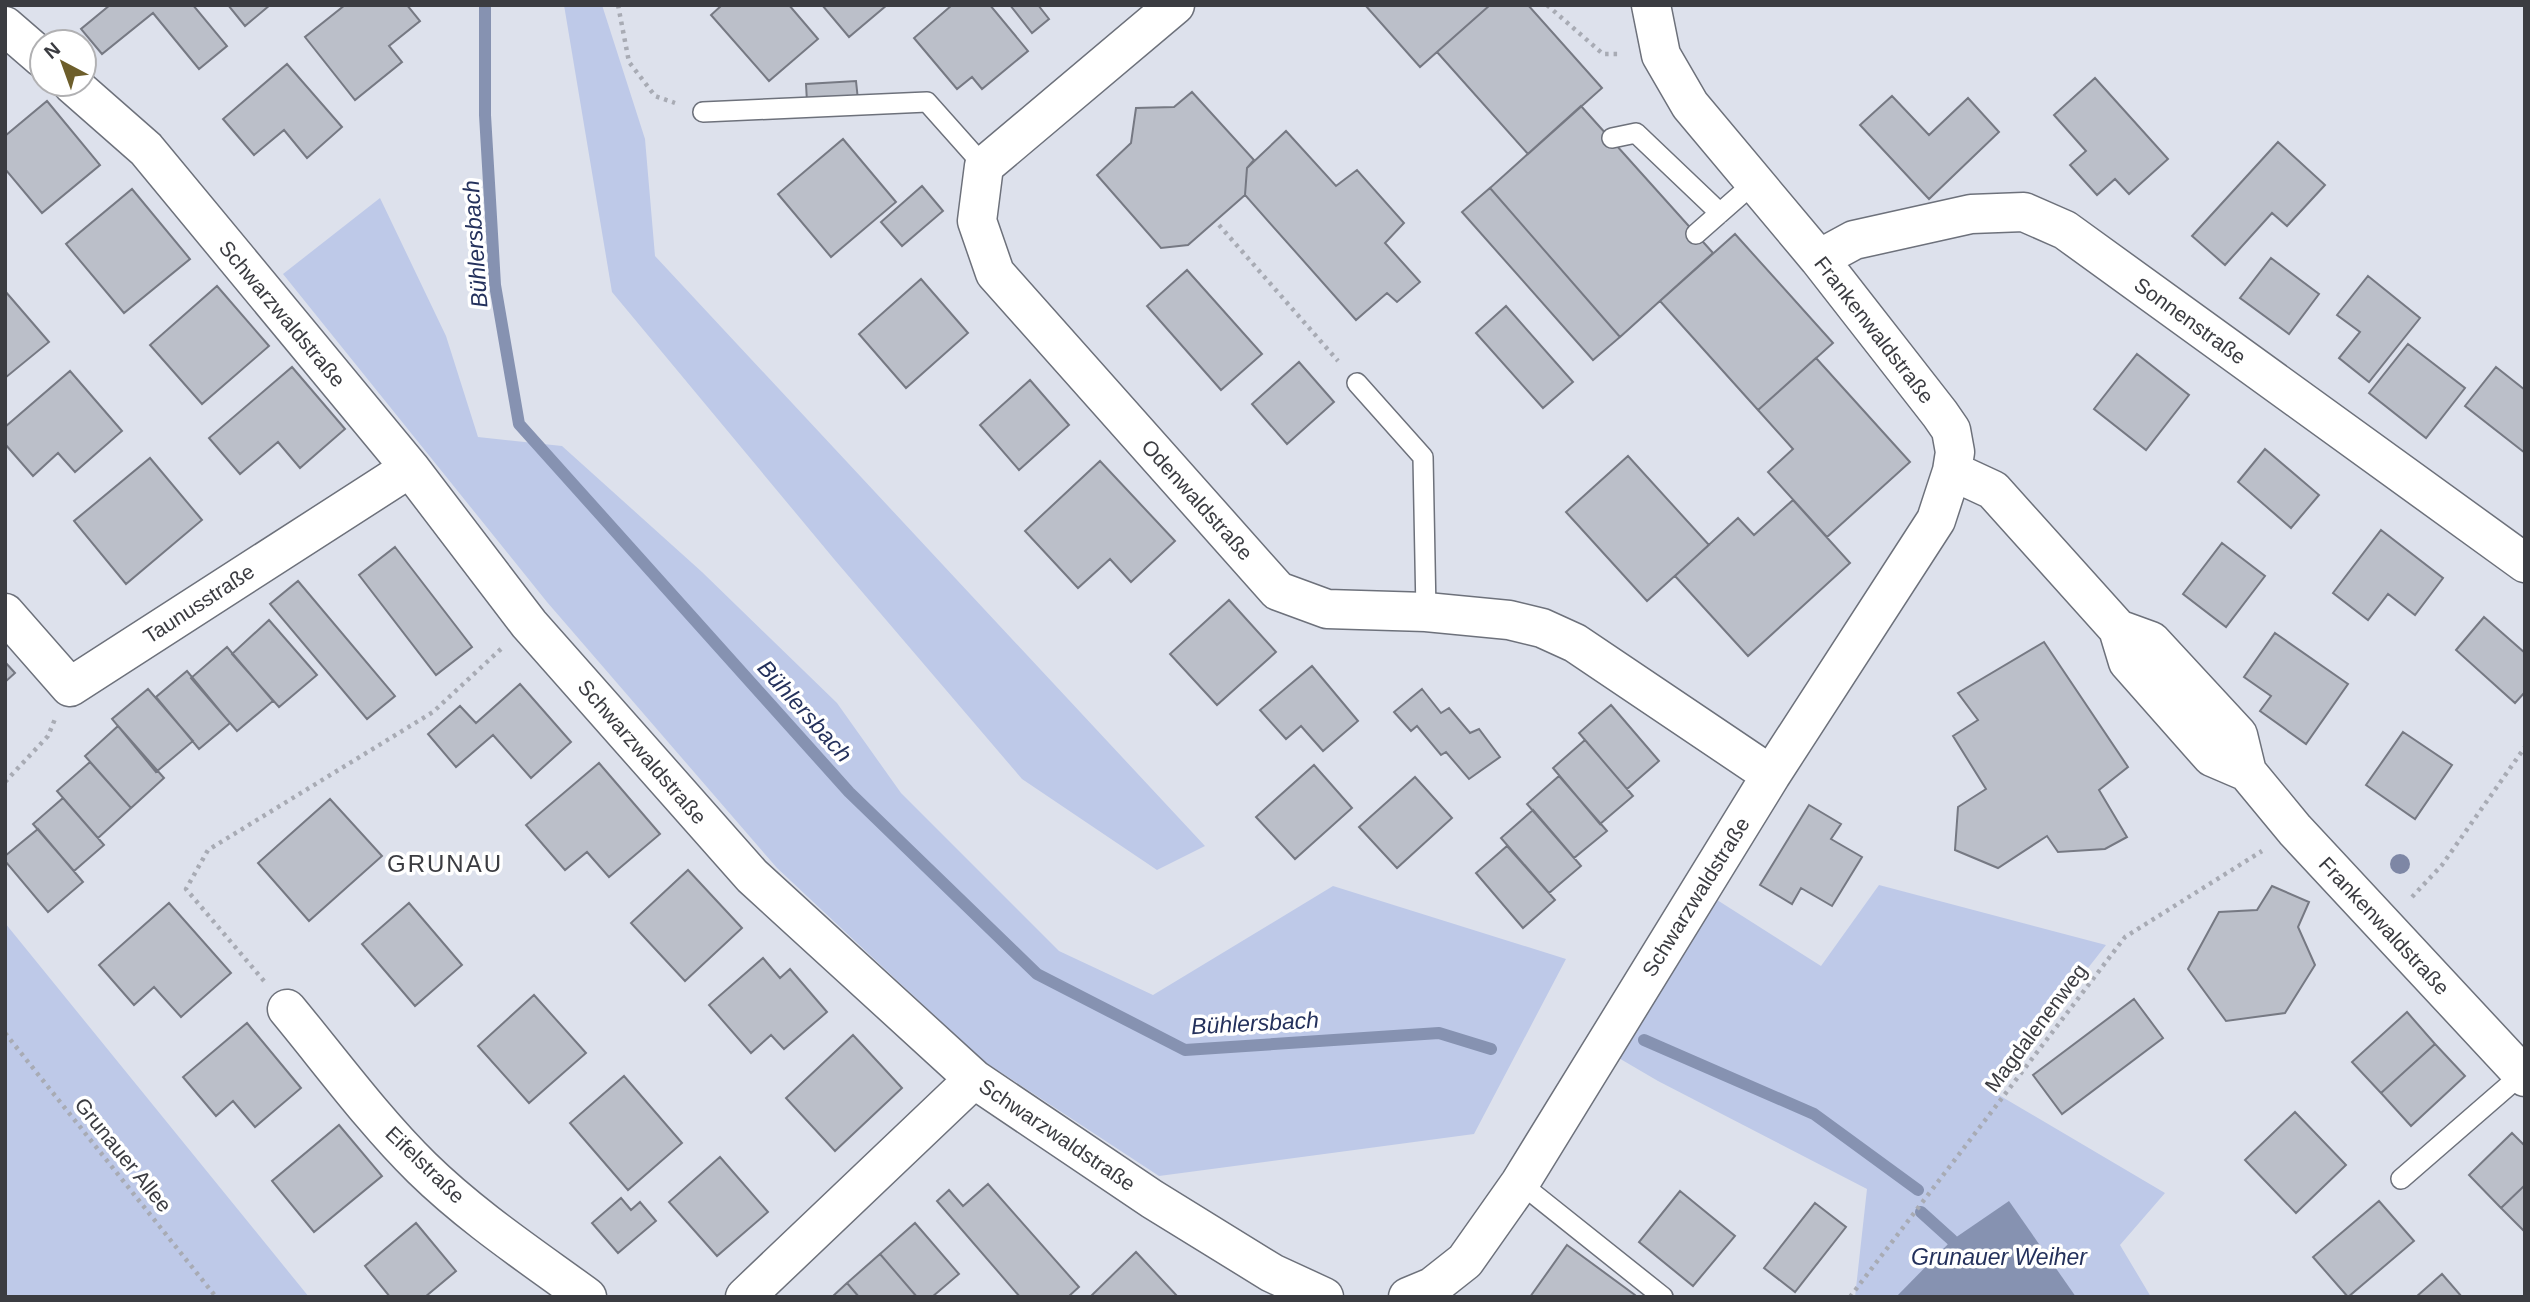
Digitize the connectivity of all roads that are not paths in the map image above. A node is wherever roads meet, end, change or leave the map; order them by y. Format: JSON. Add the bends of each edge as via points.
{"nodes":[{"id":1,"x":1175,"y":5,"type":"edge"},
{"id":2,"x":1651,"y":5,"type":"edge"},
{"id":3,"x":5,"y":26,"type":"edge"},
{"id":4,"x":28,"y":46,"type":"edge"},
{"id":5,"x":88,"y":98,"type":"edge"},
{"id":6,"x":703,"y":112,"type":"road end"},
{"id":7,"x":1612,"y":138,"type":"dead end"},
{"id":8,"x":984,"y":166,"type":"junction"},
{"id":9,"x":1754,"y":183,"type":"junction"},
{"id":10,"x":1720,"y":214,"type":"junction"},
{"id":11,"x":1696,"y":234,"type":"dead end"},
{"id":12,"x":1819,"y":259,"type":"junction"},
{"id":13,"x":1357,"y":383,"type":"road end"},
{"id":14,"x":410,"y":468,"type":"junction"},
{"id":15,"x":1952,"y":471,"type":"junction"},
{"id":16,"x":2524,"y":562,"type":"edge"},
{"id":17,"x":1426,"y":612,"type":"junction"},
{"id":18,"x":5,"y":613,"type":"edge"},
{"id":19,"x":1771,"y":775,"type":"junction"},
{"id":20,"x":287,"y":1009,"type":"road end"},
{"id":21,"x":2523,"y":1075,"type":"edge"},
{"id":22,"x":974,"y":1079,"type":"junction"},
{"id":23,"x":2401,"y":1179,"type":"dead end"},
{"id":24,"x":1520,"y":1183,"type":"junction"},
{"id":25,"x":1262,"y":1285,"type":"edge"},
{"id":26,"x":587,"y":1297,"type":"edge"},
{"id":27,"x":745,"y":1297,"type":"edge"},
{"id":28,"x":1324,"y":1297,"type":"edge"},
{"id":29,"x":1408,"y":1297,"type":"edge"},
{"id":30,"x":1663,"y":1297,"type":"edge"}],
"edges":[{"from":1,"to":8,"type":"street"},
{"from":2,"to":9,"type":"street","name":"Frankenwaldstraße","via":[[1661,55],[1690,105]]},
{"from":3,"to":4,"type":"street"},
{"from":5,"to":14,"type":"street","name":"Schwarzwaldstraße","via":[[146,149]]},
{"from":6,"to":8,"type":"lane","via":[[927,102]]},
{"from":7,"to":10,"type":"lane","via":[[1636,133]]},
{"from":8,"to":17,"type":"street","name":"Odenwaldstraße","via":[[977,221],[995,273],[1278,590],[1327,609]]},
{"from":9,"to":10,"type":"lane"},
{"from":9,"to":12,"type":"street","name":"Frankenwaldstraße"},
{"from":10,"to":11,"type":"lane"},
{"from":12,"to":15,"type":"street","name":"Frankenwaldstraße","via":[[1951,430]]},
{"from":12,"to":16,"type":"street","name":"Sonnenstraße","via":[[1854,240],[1971,214],[2024,212],[2065,230]]},
{"from":13,"to":17,"type":"lane","via":[[1423,457]]},
{"from":14,"to":18,"type":"street","name":"Taunusstraße","via":[[69,687]]},
{"from":14,"to":22,"type":"street","name":"Schwarzwaldstraße","via":[[529,624],[752,877]]},
{"from":15,"to":19,"type":"street","name":"Schwarzwaldstraße","via":[[1937,520]]},
{"from":15,"to":21,"type":"street","name":"Frankenwaldstraße","via":[[1993,490],[2118,629],[2128,662],[2212,757],[2247,772],[2295,830]]},
{"from":17,"to":19,"type":"street","name":"Odenwaldstraße","via":[[1509,620],[1574,643]]},
{"from":19,"to":24,"type":"street","name":"Schwarzwaldstraße"},
{"from":20,"to":26,"type":"street","name":"Eifelstraße","via":[[422,1168],[500,1234]]},
{"from":21,"to":23,"type":"lane"},
{"from":22,"to":25,"type":"street","name":"Schwarzwaldstraße","via":[[1152,1199]]},
{"from":22,"to":27,"type":"street"},
{"from":24,"to":29,"type":"street","name":"Schwarzwaldstraße","via":[[1465,1261],[1432,1287]]},
{"from":24,"to":30,"type":"lane"},
{"from":25,"to":28,"type":"street","name":"Schwarzwaldstraße"}]}
